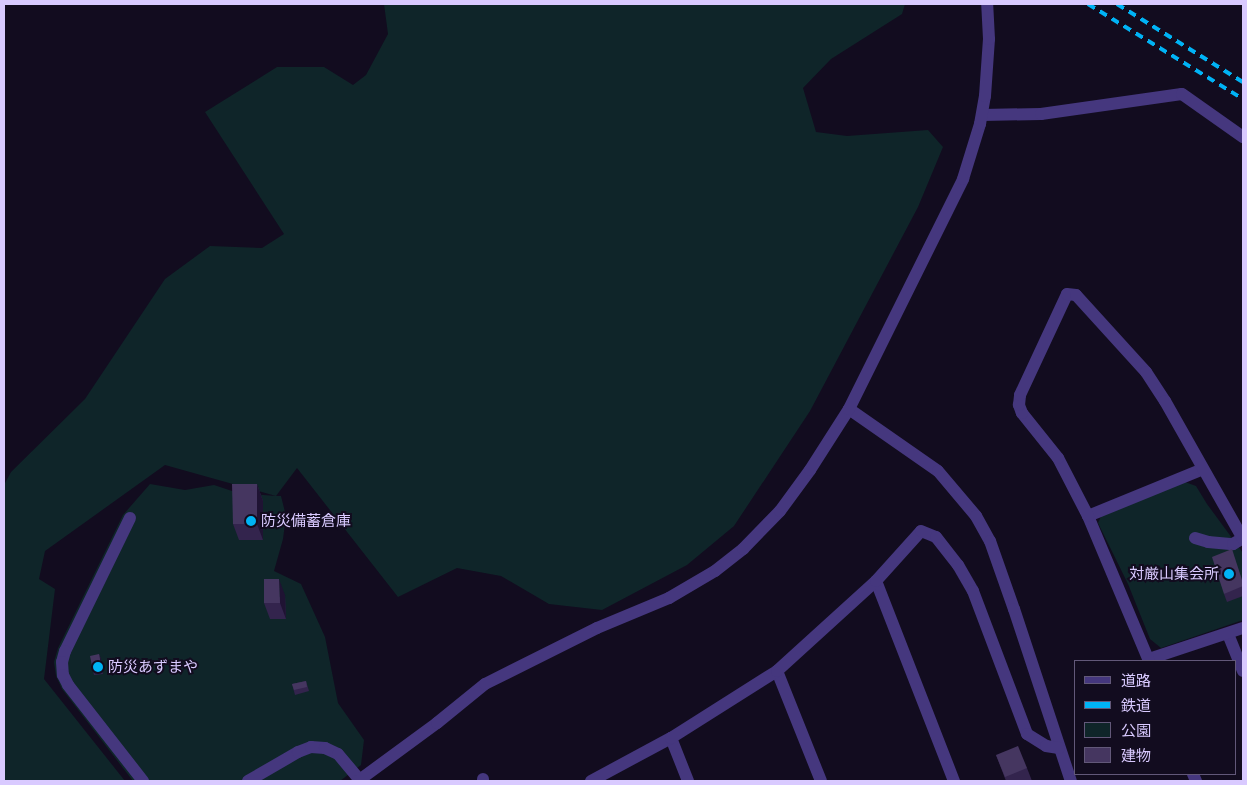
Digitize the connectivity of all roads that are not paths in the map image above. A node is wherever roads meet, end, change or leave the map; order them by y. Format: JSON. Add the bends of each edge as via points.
{"nodes":[{"id":1,"x":987,"y":4,"type":"edge"},
{"id":2,"x":982,"y":115,"type":"junction"},
{"id":3,"x":1243,"y":137,"type":"edge"},
{"id":4,"x":849,"y":409,"type":"junction"},
{"id":5,"x":1202,"y":469,"type":"junction"},
{"id":6,"x":1088,"y":516,"type":"junction"},
{"id":7,"x":130,"y":518,"type":"dead end"},
{"id":8,"x":1196,"y":538,"type":"dead end"},
{"id":9,"x":1243,"y":538,"type":"edge"},
{"id":10,"x":876,"y":581,"type":"junction"},
{"id":11,"x":1243,"y":628,"type":"edge"},
{"id":12,"x":1228,"y":634,"type":"junction"},
{"id":13,"x":1149,"y":660,"type":"edge"},
{"id":14,"x":777,"y":671,"type":"junction"},
{"id":15,"x":1243,"y":671,"type":"edge"},
{"id":16,"x":671,"y":738,"type":"junction"},
{"id":17,"x":1059,"y":748,"type":"junction"},
{"id":18,"x":359,"y":780,"type":"edge"},
{"id":19,"x":143,"y":781,"type":"edge"},
{"id":20,"x":248,"y":781,"type":"edge"},
{"id":21,"x":592,"y":781,"type":"edge"},
{"id":22,"x":688,"y":781,"type":"edge"},
{"id":23,"x":822,"y":781,"type":"edge"},
{"id":24,"x":954,"y":781,"type":"edge"},
{"id":25,"x":1071,"y":781,"type":"edge"}],
"edges":[{"from":1,"to":2,"type":"street","via":[[988,68]]},
{"from":2,"to":3,"type":"street","via":[[1041,114],[1182,94]]},
{"from":2,"to":4,"type":"street","via":[[973,152],[956,196]]},
{"from":4,"to":17,"type":"street","via":[[938,471],[976,516],[990,541]]},
{"from":4,"to":18,"type":"street","via":[[780,511],[743,549],[715,571],[669,598],[597,628],[485,684]]},
{"from":5,"to":6,"type":"street"},
{"from":5,"to":6,"type":"street","via":[[1146,372],[1076,295],[1067,294],[1018,405],[1058,458]]},
{"from":5,"to":9,"type":"street"},
{"from":6,"to":13,"type":"street"},
{"from":7,"to":19,"type":"street","via":[[62,662],[68,685]]},
{"from":8,"to":9,"type":"street","via":[[1233,544]]},
{"from":10,"to":14,"type":"street"},
{"from":10,"to":17,"type":"street","via":[[921,531],[936,537],[973,591],[1027,734],[1046,746]]},
{"from":10,"to":24,"type":"street"},
{"from":11,"to":12,"type":"street"},
{"from":12,"to":13,"type":"street"},
{"from":12,"to":15,"type":"street"},
{"from":14,"to":16,"type":"street"},
{"from":14,"to":23,"type":"street"},
{"from":16,"to":21,"type":"street"},
{"from":16,"to":22,"type":"street"},
{"from":17,"to":25,"type":"street"},
{"from":18,"to":20,"type":"street","via":[[338,754],[326,748],[311,748]]}]}
